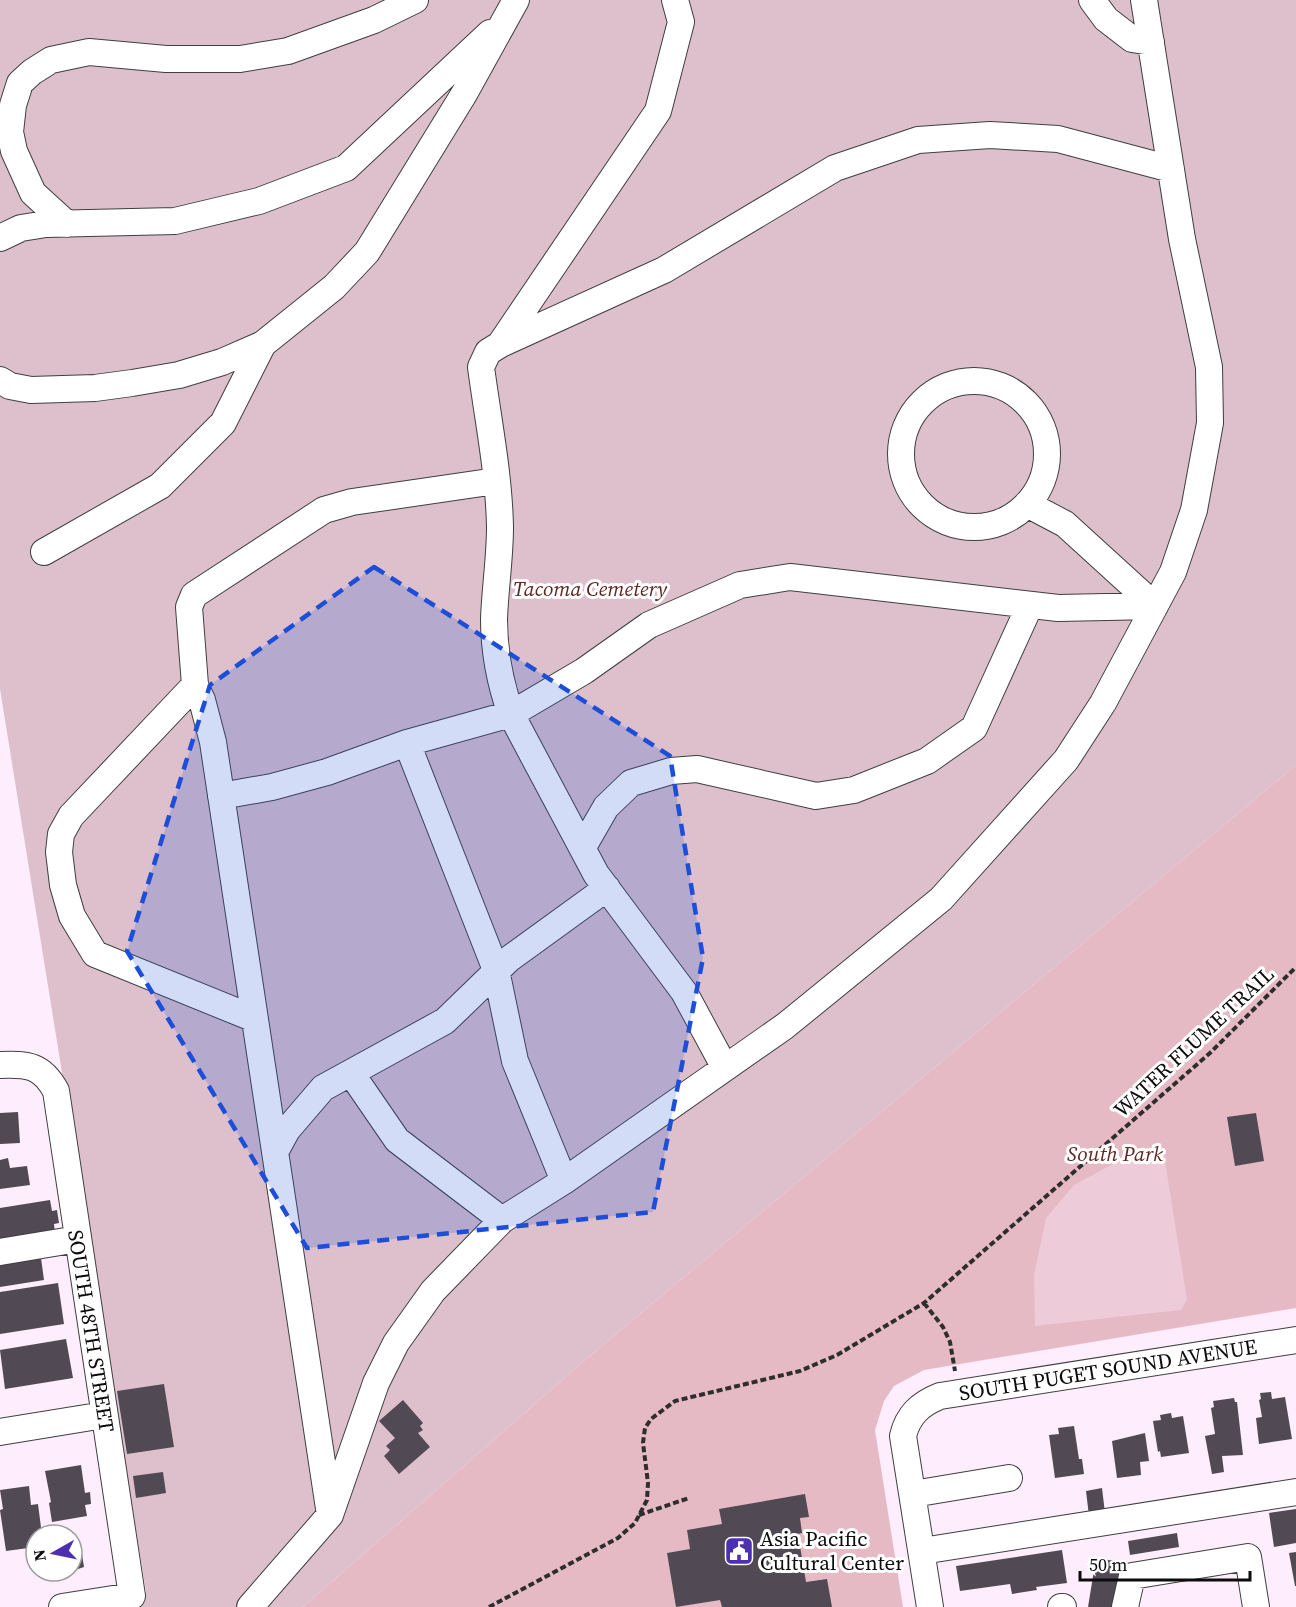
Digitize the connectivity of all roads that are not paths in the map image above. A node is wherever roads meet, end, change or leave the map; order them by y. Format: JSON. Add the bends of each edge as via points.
{"nodes":[{"id":1,"x":415,"y":0,"type":"edge"},
{"id":2,"x":675,"y":0,"type":"edge"},
{"id":3,"x":1092,"y":0,"type":"edge"},
{"id":4,"x":1144,"y":0,"type":"edge"},
{"id":5,"x":512,"y":8,"type":"edge"},
{"id":6,"x":1151,"y":42,"type":"junction"},
{"id":7,"x":1171,"y":169,"type":"junction"},
{"id":8,"x":67,"y":224,"type":"junction"},
{"id":9,"x":0,"y":238,"type":"edge"},
{"id":10,"x":263,"y":344,"type":"junction"},
{"id":11,"x":501,"y":344,"type":"junction"},
{"id":12,"x":0,"y":380,"type":"edge"},
{"id":13,"x":496,"y":481,"type":"junction"},
{"id":14,"x":1027,"y":504,"type":"junction"},
{"id":15,"x":44,"y":552,"type":"dead end"},
{"id":16,"x":1030,"y":605,"type":"junction"},
{"id":17,"x":1155,"y":606,"type":"junction"},
{"id":18,"x":195,"y":685,"type":"junction"},
{"id":19,"x":511,"y":714,"type":"junction"},
{"id":20,"x":407,"y":743,"type":"junction"},
{"id":21,"x":221,"y":796,"type":"junction"},
{"id":22,"x":583,"y":847,"type":"junction"},
{"id":23,"x":607,"y":888,"type":"junction"},
{"id":24,"x":496,"y":970,"type":"junction"},
{"id":25,"x":255,"y":1019,"type":"junction"},
{"id":26,"x":0,"y":1065,"type":"edge"},
{"id":27,"x":725,"y":1068,"type":"junction"},
{"id":28,"x":351,"y":1073,"type":"junction"},
{"id":29,"x":275,"y":1152,"type":"junction"},
{"id":30,"x":564,"y":1181,"type":"junction"},
{"id":31,"x":502,"y":1220,"type":"junction"},
{"id":32,"x":78,"y":1239,"type":"junction"},
{"id":33,"x":0,"y":1252,"type":"edge"},
{"id":34,"x":1296,"y":1340,"type":"edge"},
{"id":35,"x":104,"y":1415,"type":"junction"},
{"id":36,"x":0,"y":1432,"type":"edge"},
{"id":37,"x":1009,"y":1478,"type":"dead end"},
{"id":38,"x":1296,"y":1491,"type":"edge"},
{"id":39,"x":913,"y":1494,"type":"junction"},
{"id":40,"x":330,"y":1515,"type":"junction"},
{"id":41,"x":922,"y":1551,"type":"junction"},
{"id":42,"x":62,"y":1607,"type":"edge"},
{"id":43,"x":250,"y":1607,"type":"edge"},
{"id":44,"x":930,"y":1607,"type":"edge"},
{"id":45,"x":1125,"y":1607,"type":"edge"},
{"id":46,"x":1256,"y":1607,"type":"edge"}],
"edges":[{"from":1,"to":8,"type":"street","via":[[374,20],[288,51],[229,59],[166,59],[89,52],[51,60],[32,72],[20,83],[13,105],[10,132],[14,152],[33,193]]},
{"from":2,"to":11,"type":"street","via":[[681,22],[658,111]]},
{"from":3,"to":6,"type":"street","via":[[1106,19],[1132,39]]},
{"from":4,"to":6,"type":"street"},
{"from":5,"to":8,"type":"street","via":[[346,168],[260,201],[175,221]]},
{"from":5,"to":10,"type":"street","via":[[367,252],[334,287]]},
{"from":6,"to":7,"type":"street"},
{"from":7,"to":11,"type":"street","via":[[1058,139],[990,135],[918,140],[835,168],[664,270]]},
{"from":7,"to":17,"type":"street","via":[[1209,367],[1210,423],[1194,510],[1173,572]]},
{"from":8,"to":9,"type":"street","via":[[21,228]]},
{"from":10,"to":12,"type":"street","via":[[179,375],[132,383],[31,390]]},
{"from":10,"to":15,"type":"street","via":[[222,423],[160,486]]},
{"from":11,"to":13,"type":"street","via":[[488,352],[481,367]]},
{"from":13,"to":18,"type":"street","via":[[352,502],[324,510],[194,595],[189,607]]},
{"from":13,"to":19,"type":"street","via":[[500,528],[494,620],[496,662]]},
{"from":14,"to":14,"type":"street","via":[[1043,476],[1046,443],[1038,420],[1024,400],[996,384],[963,381],[947,385],[921,403],[904,431],[901,464],[909,487],[924,507],[951,523],[984,526],[1000,522]]},
{"from":14,"to":17,"type":"street","via":[[1065,524]]},
{"from":16,"to":17,"type":"street"},
{"from":16,"to":19,"type":"street","via":[[790,577],[740,585],[649,625],[584,671]]},
{"from":16,"to":22,"type":"street","via":[[974,728],[927,761],[854,790],[816,796],[697,769],[671,771],[631,783],[606,807]]},
{"from":17,"to":27,"type":"street","via":[[1103,703],[1066,760],[941,899],[785,1026]]},
{"from":18,"to":21,"type":"street","via":[[213,742]]},
{"from":18,"to":25,"type":"street","via":[[71,816],[61,834],[63,885],[72,916],[95,954]]},
{"from":19,"to":20,"type":"street"},
{"from":19,"to":22,"type":"street"},
{"from":20,"to":21,"type":"street","via":[[327,772]]},
{"from":20,"to":24,"type":"street"},
{"from":21,"to":25,"type":"street"},
{"from":22,"to":23,"type":"street"},
{"from":23,"to":24,"type":"street"},
{"from":23,"to":27,"type":"street","via":[[684,992]]},
{"from":24,"to":28,"type":"street","via":[[444,1021]]},
{"from":24,"to":30,"type":"street","via":[[515,1061]]},
{"from":25,"to":29,"type":"street"},
{"from":26,"to":32,"type":"street","name":"SOUTH 48TH STREET","via":[[41,1070],[56,1091]]},
{"from":27,"to":30,"type":"street"},
{"from":28,"to":29,"type":"street","via":[[323,1088],[287,1130]]},
{"from":28,"to":31,"type":"street","via":[[397,1140]]},
{"from":29,"to":40,"type":"street"},
{"from":30,"to":31,"type":"street"},
{"from":31,"to":40,"type":"street","via":[[433,1291],[396,1343],[376,1383]]},
{"from":32,"to":33,"type":"street"},
{"from":32,"to":35,"type":"street","name":"SOUTH 48TH STREET"},
{"from":34,"to":39,"type":"street","name":"SOUTH PUGET SOUND AVENUE","via":[[940,1396],[921,1405],[908,1421],[903,1436]]},
{"from":35,"to":36,"type":"street"},
{"from":35,"to":42,"type":"street","name":"SOUTH 48TH STREET","via":[[132,1596]]},
{"from":37,"to":39,"type":"street"},
{"from":38,"to":41,"type":"street"},
{"from":39,"to":41,"type":"street"},
{"from":40,"to":43,"type":"street"},
{"from":41,"to":44,"type":"street"},
{"from":45,"to":46,"type":"street","via":[[1132,1576],[1248,1557]]}]}
